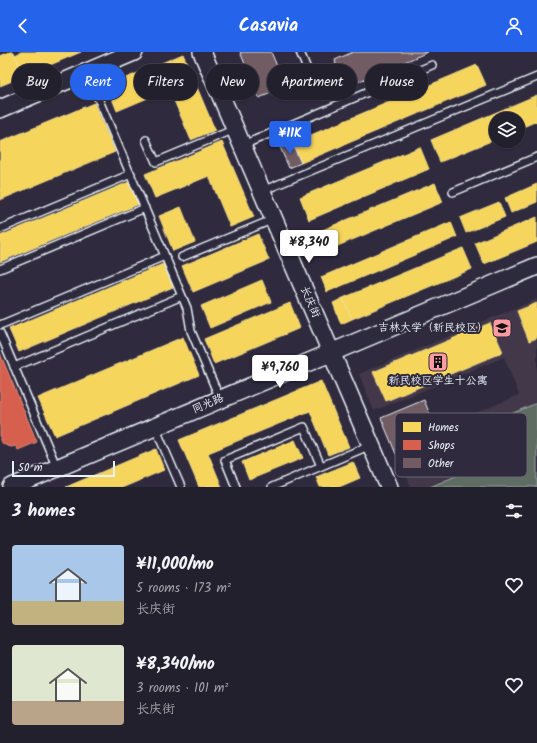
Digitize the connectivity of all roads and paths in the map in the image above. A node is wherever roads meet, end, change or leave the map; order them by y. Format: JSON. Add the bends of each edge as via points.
{"nodes":[{"id":1,"x":134,"y":52,"type":"edge"},
{"id":2,"x":202,"y":52,"type":"edge"},
{"id":3,"x":300,"y":52,"type":"edge"},
{"id":4,"x":106,"y":64,"type":"edge"},
{"id":5,"x":305,"y":64,"type":"edge"},
{"id":6,"x":432,"y":65,"type":"dead end"},
{"id":7,"x":537,"y":77,"type":"edge"},
{"id":8,"x":70,"y":80,"type":"edge"},
{"id":9,"x":100,"y":100,"type":"edge"},
{"id":10,"x":0,"y":109,"type":"edge"},
{"id":11,"x":235,"y":129,"type":"junction"},
{"id":12,"x":146,"y":140,"type":"dead end"},
{"id":13,"x":242,"y":145,"type":"junction"},
{"id":14,"x":537,"y":156,"type":"edge"},
{"id":15,"x":130,"y":174,"type":"junction"},
{"id":16,"x":262,"y":191,"type":"junction"},
{"id":17,"x":453,"y":192,"type":"dead end"},
{"id":18,"x":145,"y":208,"type":"junction"},
{"id":19,"x":274,"y":219,"type":"junction"},
{"id":20,"x":0,"y":229,"type":"edge"},
{"id":21,"x":165,"y":256,"type":"junction"},
{"id":22,"x":182,"y":257,"type":"dead end"},
{"id":23,"x":537,"y":266,"type":"edge"},
{"id":24,"x":0,"y":269,"type":"edge"},
{"id":25,"x":182,"y":296,"type":"junction"},
{"id":26,"x":0,"y":325,"type":"edge"},
{"id":27,"x":0,"y":333,"type":"edge"},
{"id":28,"x":332,"y":352,"type":"junction"},
{"id":29,"x":14,"y":367,"type":"junction"},
{"id":30,"x":220,"y":399,"type":"junction"},
{"id":31,"x":155,"y":426,"type":"junction"},
{"id":32,"x":371,"y":445,"type":"junction"},
{"id":33,"x":321,"y":466,"type":"junction"},
{"id":34,"x":57,"y":468,"type":"junction"},
{"id":35,"x":12,"y":487,"type":"edge"},
{"id":36,"x":182,"y":487,"type":"edge"},
{"id":37,"x":236,"y":487,"type":"edge"},
{"id":38,"x":272,"y":487,"type":"edge"},
{"id":39,"x":389,"y":487,"type":"edge"}],
"edges":[{"from":1,"to":4,"type":"street"},
{"from":2,"to":11,"type":"street","name":"长庆街"},
{"from":3,"to":5,"type":"lane"},
{"from":6,"to":13,"type":"lane"},
{"from":7,"to":16,"type":"lane"},
{"from":8,"to":10,"type":"street"},
{"from":9,"to":15,"type":"lane"},
{"from":11,"to":12,"type":"lane","via":[[156,162]]},
{"from":11,"to":13,"type":"street","name":"长庆街"},
{"from":13,"to":16,"type":"street","name":"长庆街"},
{"from":14,"to":17,"type":"lane"},
{"from":15,"to":18,"type":"lane"},
{"from":15,"to":20,"type":"lane"},
{"from":16,"to":19,"type":"street","name":"长庆街"},
{"from":18,"to":21,"type":"lane"},
{"from":18,"to":24,"type":"lane"},
{"from":19,"to":22,"type":"lane"},
{"from":19,"to":28,"type":"street","name":"长庆街"},
{"from":21,"to":25,"type":"lane"},
{"from":21,"to":26,"type":"lane"},
{"from":23,"to":28,"type":"street","name":"同光路"},
{"from":25,"to":29,"type":"lane"},
{"from":25,"to":30,"type":"lane","via":[[191,330]]},
{"from":27,"to":29,"type":"lane"},
{"from":28,"to":30,"type":"street","name":"同光路"},
{"from":28,"to":32,"type":"street","name":"长庆街"},
{"from":29,"to":34,"type":"lane"},
{"from":30,"to":31,"type":"street","name":"同光路"},
{"from":31,"to":34,"type":"street","name":"同光路"},
{"from":31,"to":36,"type":"lane"},
{"from":32,"to":33,"type":"lane"},
{"from":32,"to":39,"type":"street","name":"长庆街"},
{"from":33,"to":37,"type":"lane","via":[[304,427],[225,460]]},
{"from":33,"to":38,"type":"lane"},
{"from":34,"to":35,"type":"street","name":"同光路"}]}
